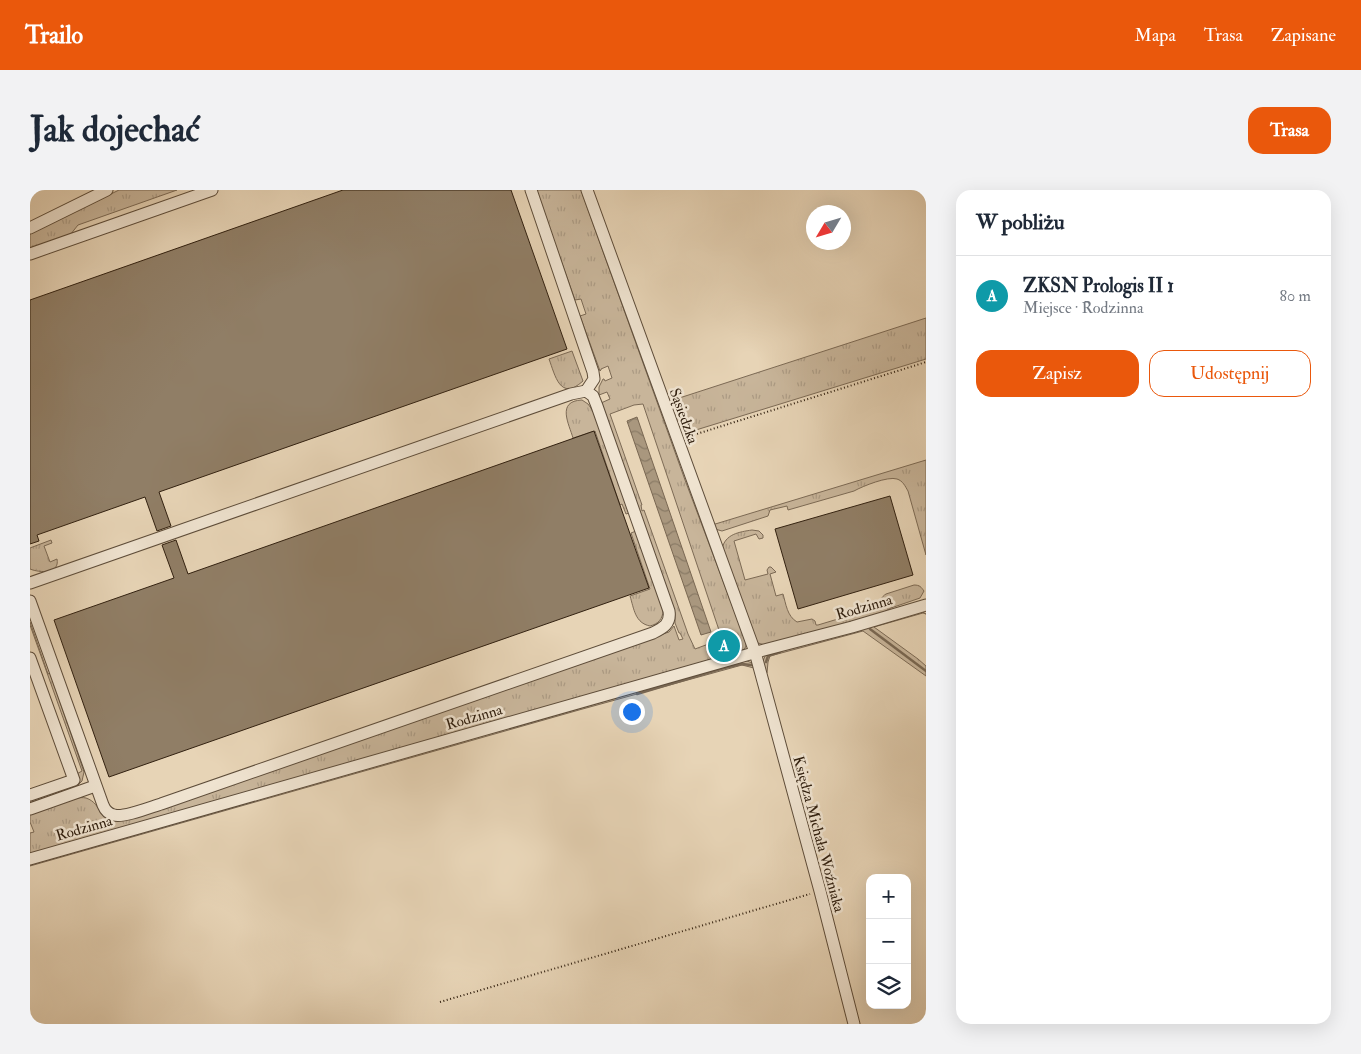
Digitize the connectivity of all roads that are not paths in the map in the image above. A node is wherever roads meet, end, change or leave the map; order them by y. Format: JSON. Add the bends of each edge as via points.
{"nodes":[{"id":1,"x":107,"y":190,"type":"edge"},
{"id":2,"x":212,"y":190,"type":"edge"},
{"id":3,"x":531,"y":190,"type":"edge"},
{"id":4,"x":587,"y":190,"type":"edge"},
{"id":5,"x":30,"y":228,"type":"edge"},
{"id":6,"x":30,"y":254,"type":"edge"},
{"id":7,"x":586,"y":391,"type":"junction"},
{"id":8,"x":30,"y":583,"type":"edge"},
{"id":9,"x":30,"y":601,"type":"edge"},
{"id":10,"x":926,"y":605,"type":"edge"},
{"id":11,"x":754,"y":652,"type":"junction"},
{"id":12,"x":30,"y":658,"type":"edge"},
{"id":13,"x":95,"y":786,"type":"junction"},
{"id":14,"x":30,"y":795,"type":"edge"},
{"id":15,"x":30,"y":809,"type":"edge"},
{"id":16,"x":30,"y":859,"type":"edge"},
{"id":17,"x":854,"y":1024,"type":"edge"}],
"edges":[{"from":1,"to":5,"type":"street"},
{"from":2,"to":6,"type":"street"},
{"from":3,"to":7,"type":"street","via":[[594,372],[594,379]]},
{"from":4,"to":11,"type":"street","name":"Sąsiedzka"},
{"from":7,"to":8,"type":"street"},
{"from":7,"to":13,"type":"street","via":[[597,406],[669,611],[669,620],[663,628],[129,814],[116,816],[108,812]]},
{"from":9,"to":13,"type":"street"},
{"from":10,"to":11,"type":"street","name":"Rodzinna"},
{"from":11,"to":16,"type":"street","name":"Rodzinna"},
{"from":11,"to":17,"type":"street","name":"Księdza Michała Woźniaka"},
{"from":12,"to":14,"type":"street","via":[[74,780]]},
{"from":13,"to":15,"type":"street"}]}
